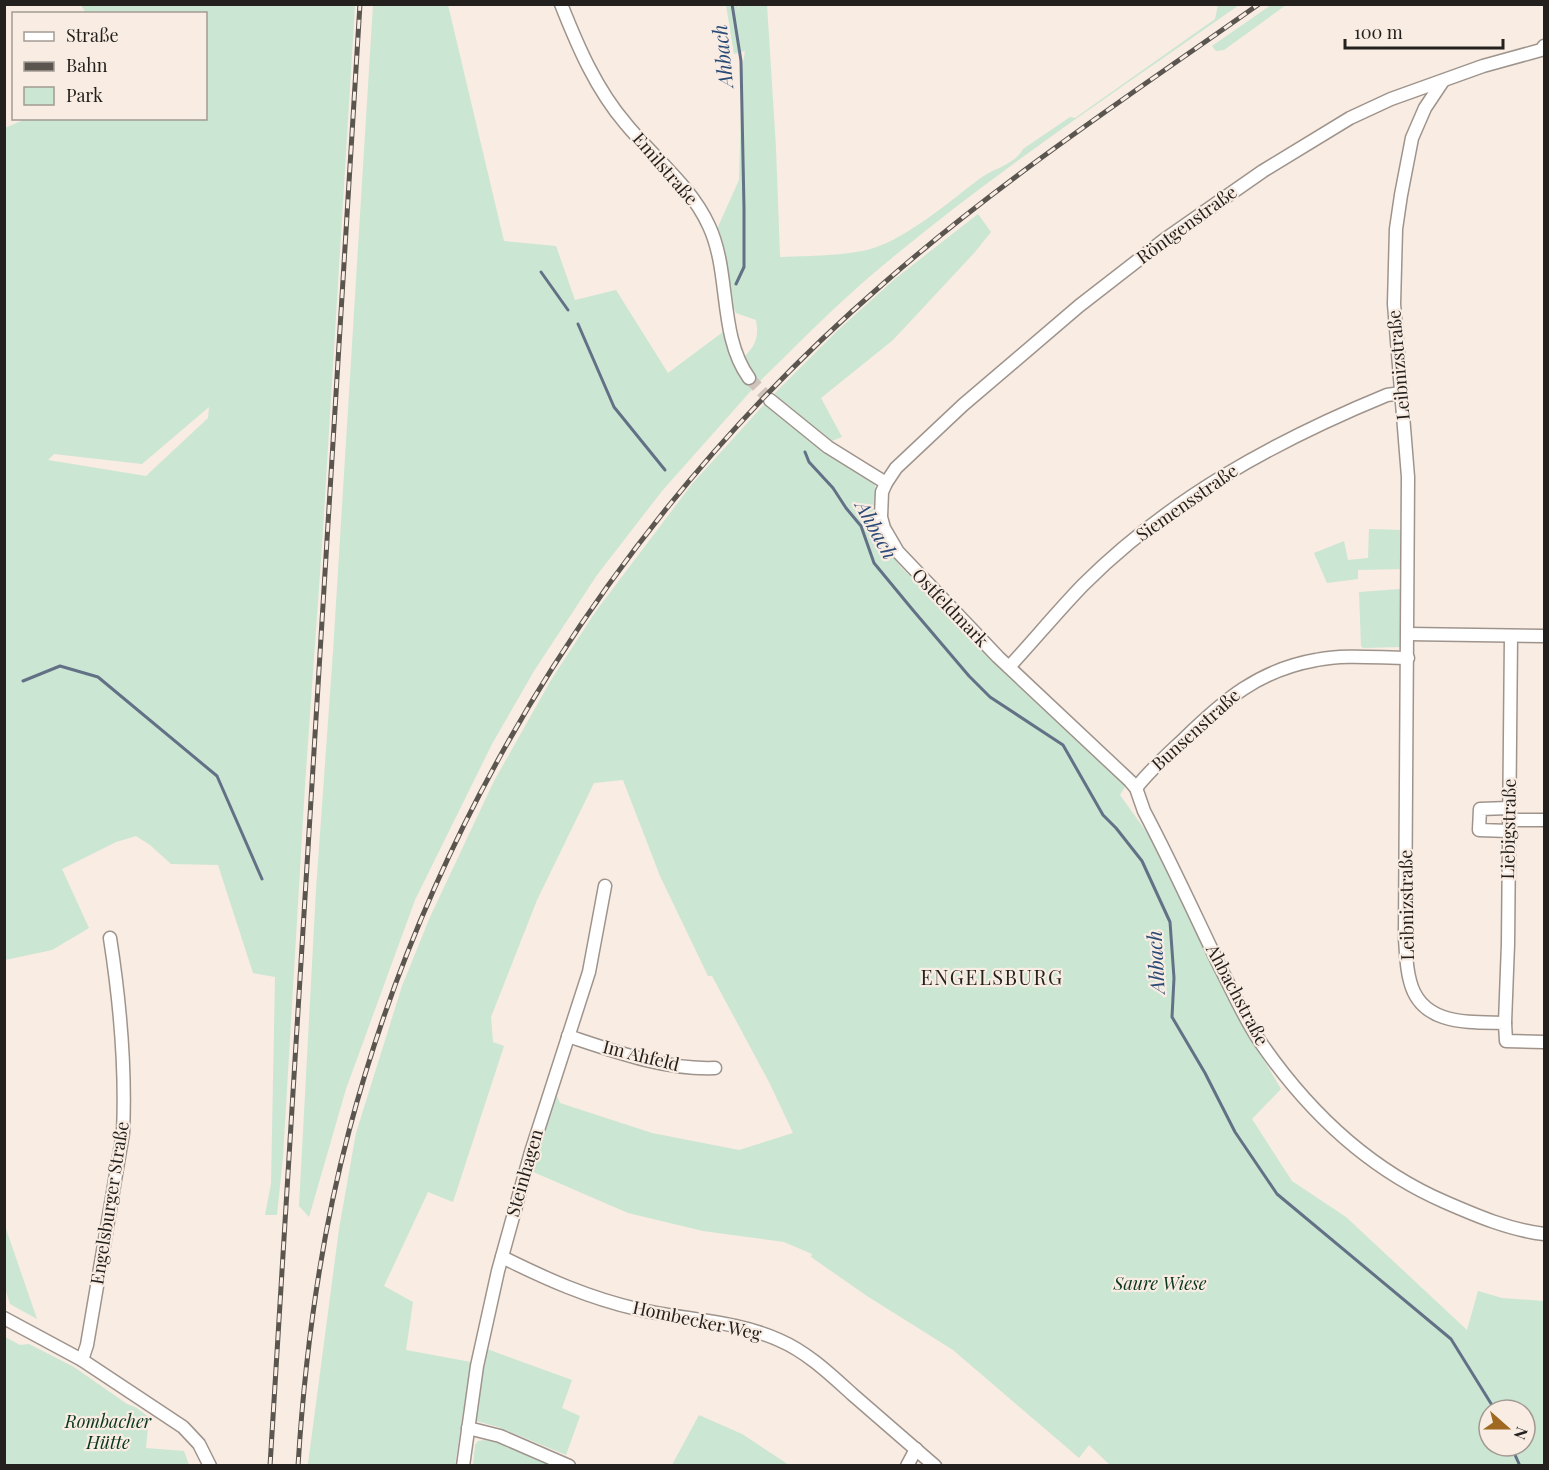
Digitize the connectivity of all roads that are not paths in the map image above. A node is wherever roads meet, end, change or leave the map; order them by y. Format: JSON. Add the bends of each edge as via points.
{"nodes":[{"id":1,"x":561,"y":4,"type":"edge"},
{"id":2,"x":1543,"y":49,"type":"edge"},
{"id":3,"x":1443,"y":81,"type":"junction"},
{"id":4,"x":749,"y":378,"type":"tunnel mouth"},
{"id":5,"x":1401,"y":393,"type":"junction"},
{"id":6,"x":770,"y":400,"type":"tunnel mouth"},
{"id":7,"x":886,"y":483,"type":"junction"},
{"id":8,"x":1408,"y":634,"type":"junction"},
{"id":9,"x":1511,"y":636,"type":"junction"},
{"id":10,"x":1545,"y":636,"type":"edge"},
{"id":11,"x":1408,"y":658,"type":"junction"},
{"id":12,"x":1009,"y":667,"type":"junction"},
{"id":13,"x":1136,"y":788,"type":"junction"},
{"id":14,"x":1509,"y":820,"type":"junction"},
{"id":15,"x":1545,"y":820,"type":"edge"},
{"id":16,"x":605,"y":886,"type":"dead end"},
{"id":17,"x":110,"y":938,"type":"dead end"},
{"id":18,"x":1505,"y":1023,"type":"junction"},
{"id":19,"x":568,"y":1036,"type":"junction"},
{"id":20,"x":1545,"y":1042,"type":"edge"},
{"id":21,"x":715,"y":1068,"type":"dead end"},
{"id":22,"x":1545,"y":1234,"type":"edge"},
{"id":23,"x":502,"y":1257,"type":"junction"},
{"id":24,"x":4,"y":1318,"type":"edge"},
{"id":25,"x":82,"y":1360,"type":"junction"},
{"id":26,"x":468,"y":1428,"type":"junction"},
{"id":27,"x":916,"y":1449,"type":"junction"},
{"id":28,"x":210,"y":1466,"type":"edge"},
{"id":29,"x":463,"y":1466,"type":"edge"},
{"id":30,"x":568,"y":1466,"type":"edge"},
{"id":31,"x":908,"y":1466,"type":"edge"},
{"id":32,"x":935,"y":1466,"type":"edge"}],
"edges":[{"from":1,"to":4,"type":"street","name":"Emilstraße","via":[[589,67],[615,111],[692,196],[710,227],[737,357]]},
{"from":2,"to":3,"type":"street","name":"Röntgenstraße"},
{"from":3,"to":5,"type":"street","name":"Leibnizstraße","via":[[1412,138],[1396,230],[1394,304]]},
{"from":3,"to":7,"type":"street","name":"Röntgenstraße","via":[[1350,118],[1209,207],[1021,355],[896,468]]},
{"from":5,"to":8,"type":"street","name":"Leibnizstraße","via":[[1408,477]]},
{"from":5,"to":12,"type":"street","name":"Siemensstraße","via":[[1387,395],[1298,433],[1256,455],[1169,513],[1084,584]]},
{"from":6,"to":7,"type":"street","via":[[828,447]]},
{"from":7,"to":12,"type":"street","name":"Ostfeldmark","via":[[881,518],[898,552]]},
{"from":8,"to":9,"type":"street"},
{"from":8,"to":11,"type":"street","name":"Leibnizstraße"},
{"from":9,"to":10,"type":"street"},
{"from":9,"to":14,"type":"street","name":"Liebigstraße"},
{"from":11,"to":13,"type":"street","name":"Bunsenstraße","via":[[1316,660],[1252,682],[1232,695]]},
{"from":11,"to":18,"type":"street","name":"Leibnizstraße","via":[[1405,938],[1410,983],[1432,1014],[1469,1022]]},
{"from":12,"to":13,"type":"street","name":"Ahbachstraße"},
{"from":13,"to":22,"type":"street","name":"Ahbachstraße","via":[[1246,1018],[1290,1082],[1350,1143],[1404,1182],[1495,1223]]},
{"from":14,"to":15,"type":"street"},
{"from":14,"to":18,"type":"street","name":"Liebigstraße"},
{"from":16,"to":19,"type":"street","name":"Steinhagen","via":[[589,972]]},
{"from":17,"to":25,"type":"street","name":"Engelsburger Straße","via":[[118,986],[125,1102]]},
{"from":18,"to":20,"type":"street","via":[[1506,1041]]},
{"from":19,"to":21,"type":"street","name":"Im Ahfeld","via":[[660,1063],[692,1069]]},
{"from":19,"to":23,"type":"street","name":"Steinhagen"},
{"from":23,"to":26,"type":"street","name":"Steinhagen","via":[[477,1366]]},
{"from":23,"to":27,"type":"street","name":"Hombecker Weg","via":[[554,1283],[603,1300],[777,1338],[801,1351]]},
{"from":24,"to":25,"type":"street"},
{"from":25,"to":28,"type":"street","via":[[183,1427],[199,1444]]},
{"from":26,"to":29,"type":"street","name":"Steinhagen"},
{"from":26,"to":30,"type":"street","via":[[520,1444]]},
{"from":27,"to":31,"type":"street"},
{"from":27,"to":32,"type":"street","name":"Hombecker Weg"}]}
